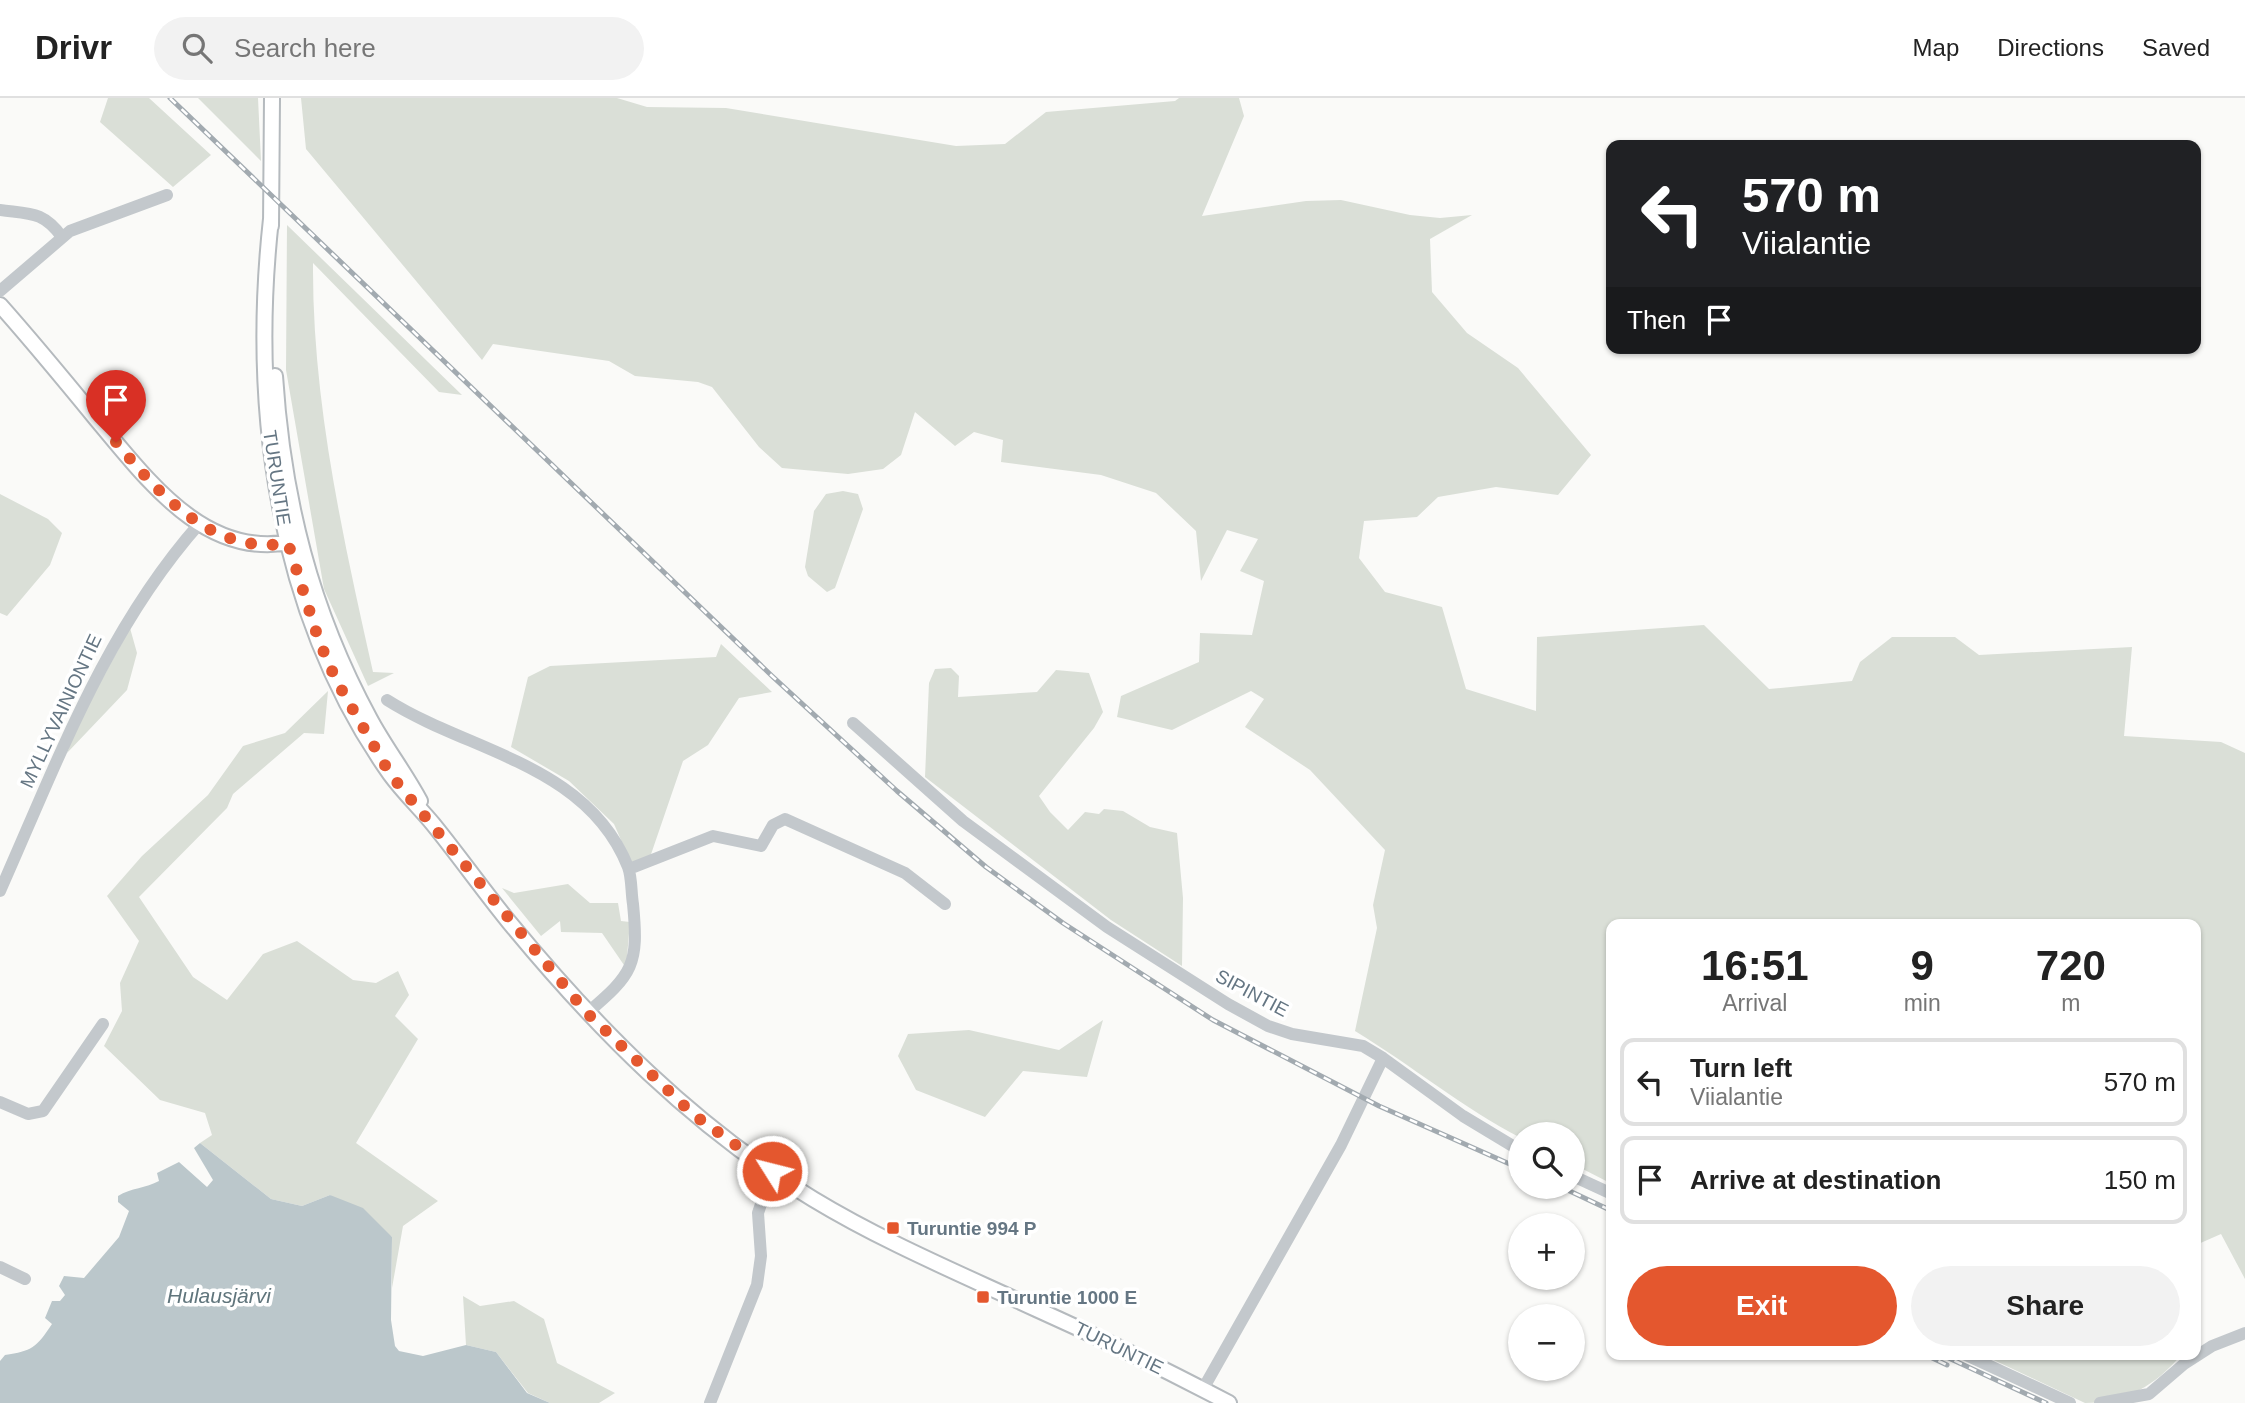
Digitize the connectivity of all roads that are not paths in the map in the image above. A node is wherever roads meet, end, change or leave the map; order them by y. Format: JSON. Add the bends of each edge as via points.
{"nodes":[{"id":1,"x":272,"y":98,"type":"edge"},
{"id":2,"x":167,"y":195,"type":"dead end"},
{"id":3,"x":0,"y":210,"type":"edge"},
{"id":4,"x":62,"y":237,"type":"junction"},
{"id":5,"x":0,"y":291,"type":"edge"},
{"id":6,"x":3,"y":315,"type":"edge"},
{"id":7,"x":200,"y":523,"type":"junction"},
{"id":8,"x":293,"y":542,"type":"junction"},
{"id":9,"x":387,"y":700,"type":"dead end"},
{"id":10,"x":853,"y":723,"type":"dead end"},
{"id":11,"x":629,"y":869,"type":"junction"},
{"id":12,"x":0,"y":891,"type":"edge"},
{"id":13,"x":945,"y":904,"type":"dead end"},
{"id":14,"x":587,"y":1013,"type":"junction"},
{"id":15,"x":103,"y":1024,"type":"dead end"},
{"id":16,"x":1383,"y":1058,"type":"junction"},
{"id":17,"x":0,"y":1102,"type":"edge"},
{"id":18,"x":1508,"y":1142,"type":"edge"},
{"id":19,"x":772,"y":1171,"type":"junction"},
{"id":20,"x":1585,"y":1182,"type":"edge"},
{"id":21,"x":1606,"y":1191,"type":"edge"},
{"id":22,"x":0,"y":1267,"type":"edge"},
{"id":23,"x":24,"y":1279,"type":"dead end"},
{"id":24,"x":2245,"y":1333,"type":"edge"},
{"id":25,"x":2201,"y":1353,"type":"edge"},
{"id":26,"x":1977,"y":1360,"type":"edge"},
{"id":27,"x":2190,"y":1360,"type":"edge"},
{"id":28,"x":1203,"y":1389,"type":"junction"},
{"id":29,"x":710,"y":1403,"type":"edge"},
{"id":30,"x":1229,"y":1403,"type":"edge"},
{"id":31,"x":2070,"y":1403,"type":"edge"},
{"id":32,"x":2100,"y":1403,"type":"edge"}],
"edges":[{"from":1,"to":8,"type":"main road","name":"TURUNTIE","via":[[267,415],[277,496]]},
{"from":2,"to":4,"type":"street"},
{"from":3,"to":4,"type":"street","via":[[39,215]]},
{"from":4,"to":5,"type":"street"},
{"from":6,"to":7,"type":"main road","via":[[151,484]]},
{"from":7,"to":8,"type":"main road","via":[[249,543]]},
{"from":7,"to":12,"type":"street","name":"MYLLYVAINIONTIE","via":[[104,660]]},
{"from":8,"to":14,"type":"main road","name":"TURUNTIE","via":[[319,641],[348,704],[390,774]]},
{"from":9,"to":11,"type":"street","via":[[548,776],[596,818]]},
{"from":10,"to":16,"type":"street","name":"SIPINTIE","via":[[963,821],[1107,927],[1228,1004],[1268,1027],[1363,1046]]},
{"from":11,"to":13,"type":"street","via":[[713,836],[761,846],[774,825],[785,819],[905,873]]},
{"from":11,"to":14,"type":"street","via":[[637,942],[634,960],[614,990]]},
{"from":14,"to":19,"type":"main road","name":"TURUNTIE","via":[[694,1115]]},
{"from":15,"to":17,"type":"street","via":[[43,1111],[28,1114]]},
{"from":16,"to":18,"type":"street","name":"SIPINTIE"},
{"from":16,"to":28,"type":"street","via":[[1341,1145]]},
{"from":19,"to":28,"type":"main road","name":"TURUNTIE","via":[[851,1222]]},
{"from":19,"to":29,"type":"street","via":[[758,1213],[761,1256],[757,1285]]},
{"from":20,"to":21,"type":"street"},
{"from":22,"to":23,"type":"street"},
{"from":24,"to":25,"type":"street"},
{"from":26,"to":31,"type":"street"},
{"from":27,"to":32,"type":"street","via":[[2149,1394]]},
{"from":28,"to":30,"type":"main road","name":"TURUNTIE"}]}
